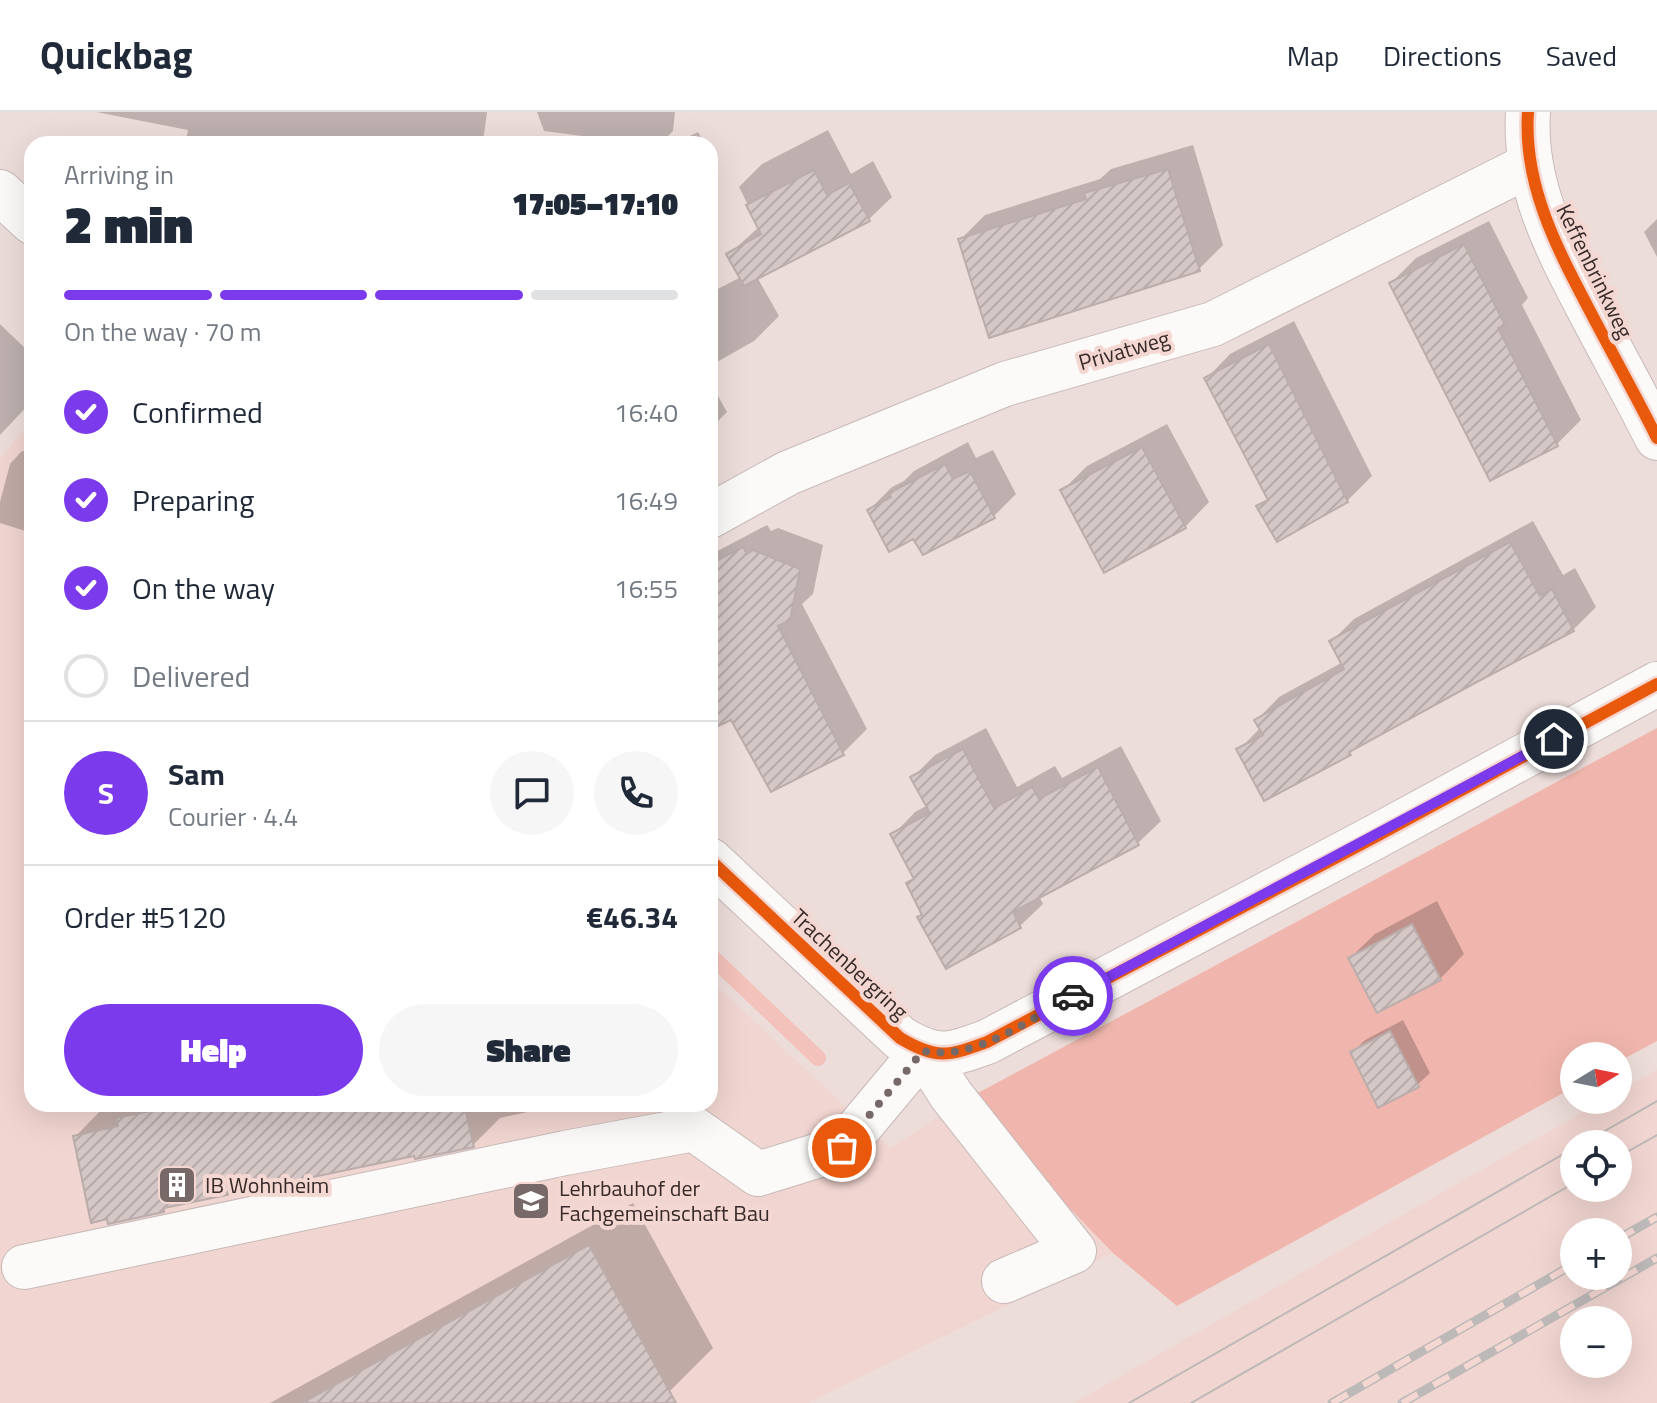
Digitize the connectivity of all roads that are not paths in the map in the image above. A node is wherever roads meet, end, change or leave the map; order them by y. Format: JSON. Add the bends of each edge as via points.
{"nodes":[{"id":1,"x":1528,"y":112,"type":"edge"},
{"id":2,"x":1530,"y":165,"type":"junction"},
{"id":3,"x":0,"y":192,"type":"edge"},
{"id":4,"x":24,"y":214,"type":"edge"},
{"id":5,"x":1657,"y":438,"type":"edge"},
{"id":6,"x":718,"y":512,"type":"edge"},
{"id":7,"x":1657,"y":684,"type":"edge"},
{"id":8,"x":718,"y":867,"type":"edge"},
{"id":9,"x":923,"y":1051,"type":"junction"},
{"id":10,"x":24,"y":1267,"type":"dead end"},
{"id":11,"x":1004,"y":1281,"type":"dead end"}],
"edges":[{"from":1,"to":2,"type":"street","name":"Keffenbrinkweg"},
{"from":2,"to":5,"type":"street","name":"Keffenbrinkweg","via":[[1543,217]]},
{"from":2,"to":6,"type":"street","name":"Privatweg","via":[[1213,324],[1005,384],[788,473]]},
{"from":3,"to":4,"type":"street"},
{"from":7,"to":9,"type":"street","via":[[987,1042],[959,1052]]},
{"from":8,"to":9,"type":"street","name":"Trachenbergring","via":[[900,1038]]},
{"from":9,"to":10,"type":"street","via":[[842,1148],[758,1174],[694,1129]]},
{"from":9,"to":11,"type":"street","via":[[951,1095],[1074,1251]]}]}
